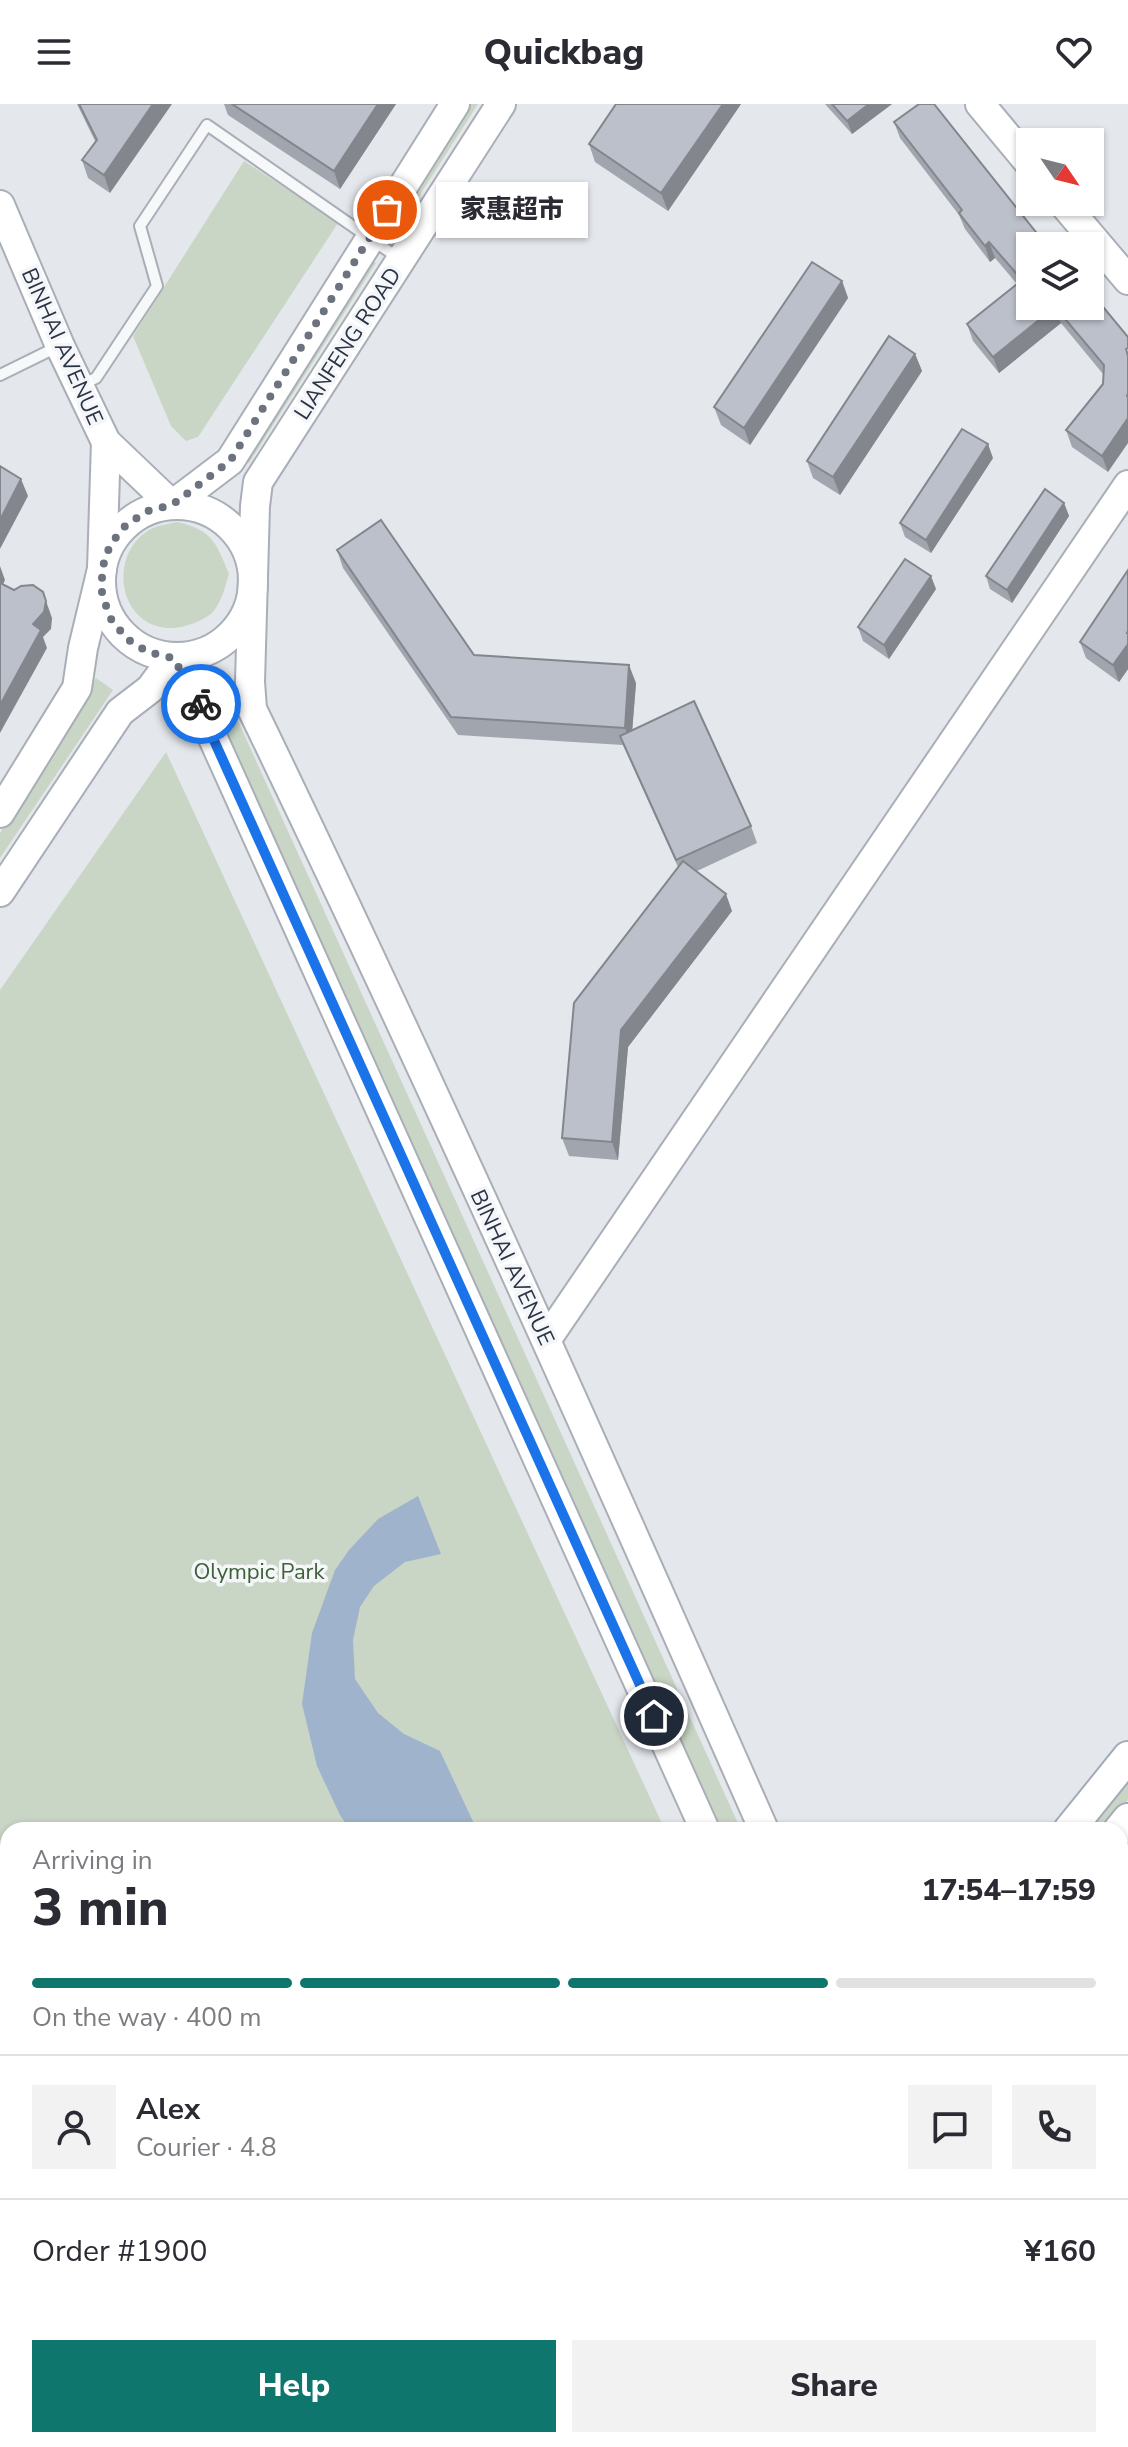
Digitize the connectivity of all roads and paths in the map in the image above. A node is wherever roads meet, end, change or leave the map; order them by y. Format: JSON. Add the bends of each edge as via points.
{"nodes":[{"id":1,"x":455,"y":104,"type":"edge"},
{"id":2,"x":501,"y":104,"type":"edge"},
{"id":3,"x":991,"y":109,"type":"edge"},
{"id":4,"x":1016,"y":144,"type":"edge"},
{"id":5,"x":0,"y":205,"type":"edge"},
{"id":6,"x":1074,"y":216,"type":"edge"},
{"id":7,"x":369,"y":237,"type":"junction"},
{"id":8,"x":401,"y":260,"type":"junction"},
{"id":9,"x":1128,"y":280,"type":"edge"},
{"id":10,"x":60,"y":346,"type":"junction"},
{"id":11,"x":0,"y":375,"type":"edge"},
{"id":12,"x":80,"y":386,"type":"junction"},
{"id":13,"x":106,"y":442,"type":"junction"},
{"id":14,"x":1128,"y":485,"type":"edge"},
{"id":15,"x":172,"y":505,"type":"junction"},
{"id":16,"x":102,"y":569,"type":"junction"},
{"id":17,"x":254,"y":579,"type":"junction"},
{"id":18,"x":173,"y":658,"type":"junction"},
{"id":19,"x":0,"y":813,"type":"edge"},
{"id":20,"x":0,"y":892,"type":"edge"},
{"id":21,"x":547,"y":1339,"type":"junction"},
{"id":22,"x":1128,"y":1757,"type":"edge"},
{"id":23,"x":701,"y":1822,"type":"edge"},
{"id":24,"x":760,"y":1822,"type":"edge"},
{"id":25,"x":1075,"y":1822,"type":"edge"}],
"edges":[{"from":1,"to":7,"type":"main road","name":"LIANFENG ROAD"},
{"from":2,"to":8,"type":"main road","name":"LIANFENG ROAD"},
{"from":3,"to":4,"type":"main road"},
{"from":5,"to":10,"type":"main road","name":"BINHAI AVENUE"},
{"from":6,"to":9,"type":"main road"},
{"from":7,"to":8,"type":"lane"},
{"from":7,"to":12,"type":"lane","via":[[207,125],[140,226],[157,286],[96,378]]},
{"from":7,"to":15,"type":"main road","name":"LIANFENG ROAD","via":[[230,461]]},
{"from":8,"to":17,"type":"main road","name":"LIANFENG ROAD","via":[[258,482]]},
{"from":10,"to":11,"type":"lane"},
{"from":10,"to":12,"type":"main road","name":"BINHAI AVENUE"},
{"from":12,"to":13,"type":"main road","name":"BINHAI AVENUE"},
{"from":13,"to":15,"type":"main road"},
{"from":13,"to":16,"type":"main road"},
{"from":14,"to":21,"type":"main road"},
{"from":15,"to":16,"type":"main road","via":[[148,511],[126,525],[110,545]]},
{"from":15,"to":17,"type":"main road","via":[[197,507],[219,517],[249,555]]},
{"from":16,"to":18,"type":"main road","via":[[102,595],[111,619],[127,639]]},
{"from":16,"to":19,"type":"main road","via":[[77,688]]},
{"from":17,"to":18,"type":"main road","via":[[239,626],[221,644],[198,655]]},
{"from":17,"to":21,"type":"main road","name":"BINHAI AVENUE","via":[[252,709]]},
{"from":18,"to":20,"type":"main road","via":[[150,689],[120,712]]},
{"from":18,"to":23,"type":"main road","via":[[202,706]]},
{"from":21,"to":24,"type":"main road","name":"BINHAI AVENUE"},
{"from":22,"to":25,"type":"main road"}]}
